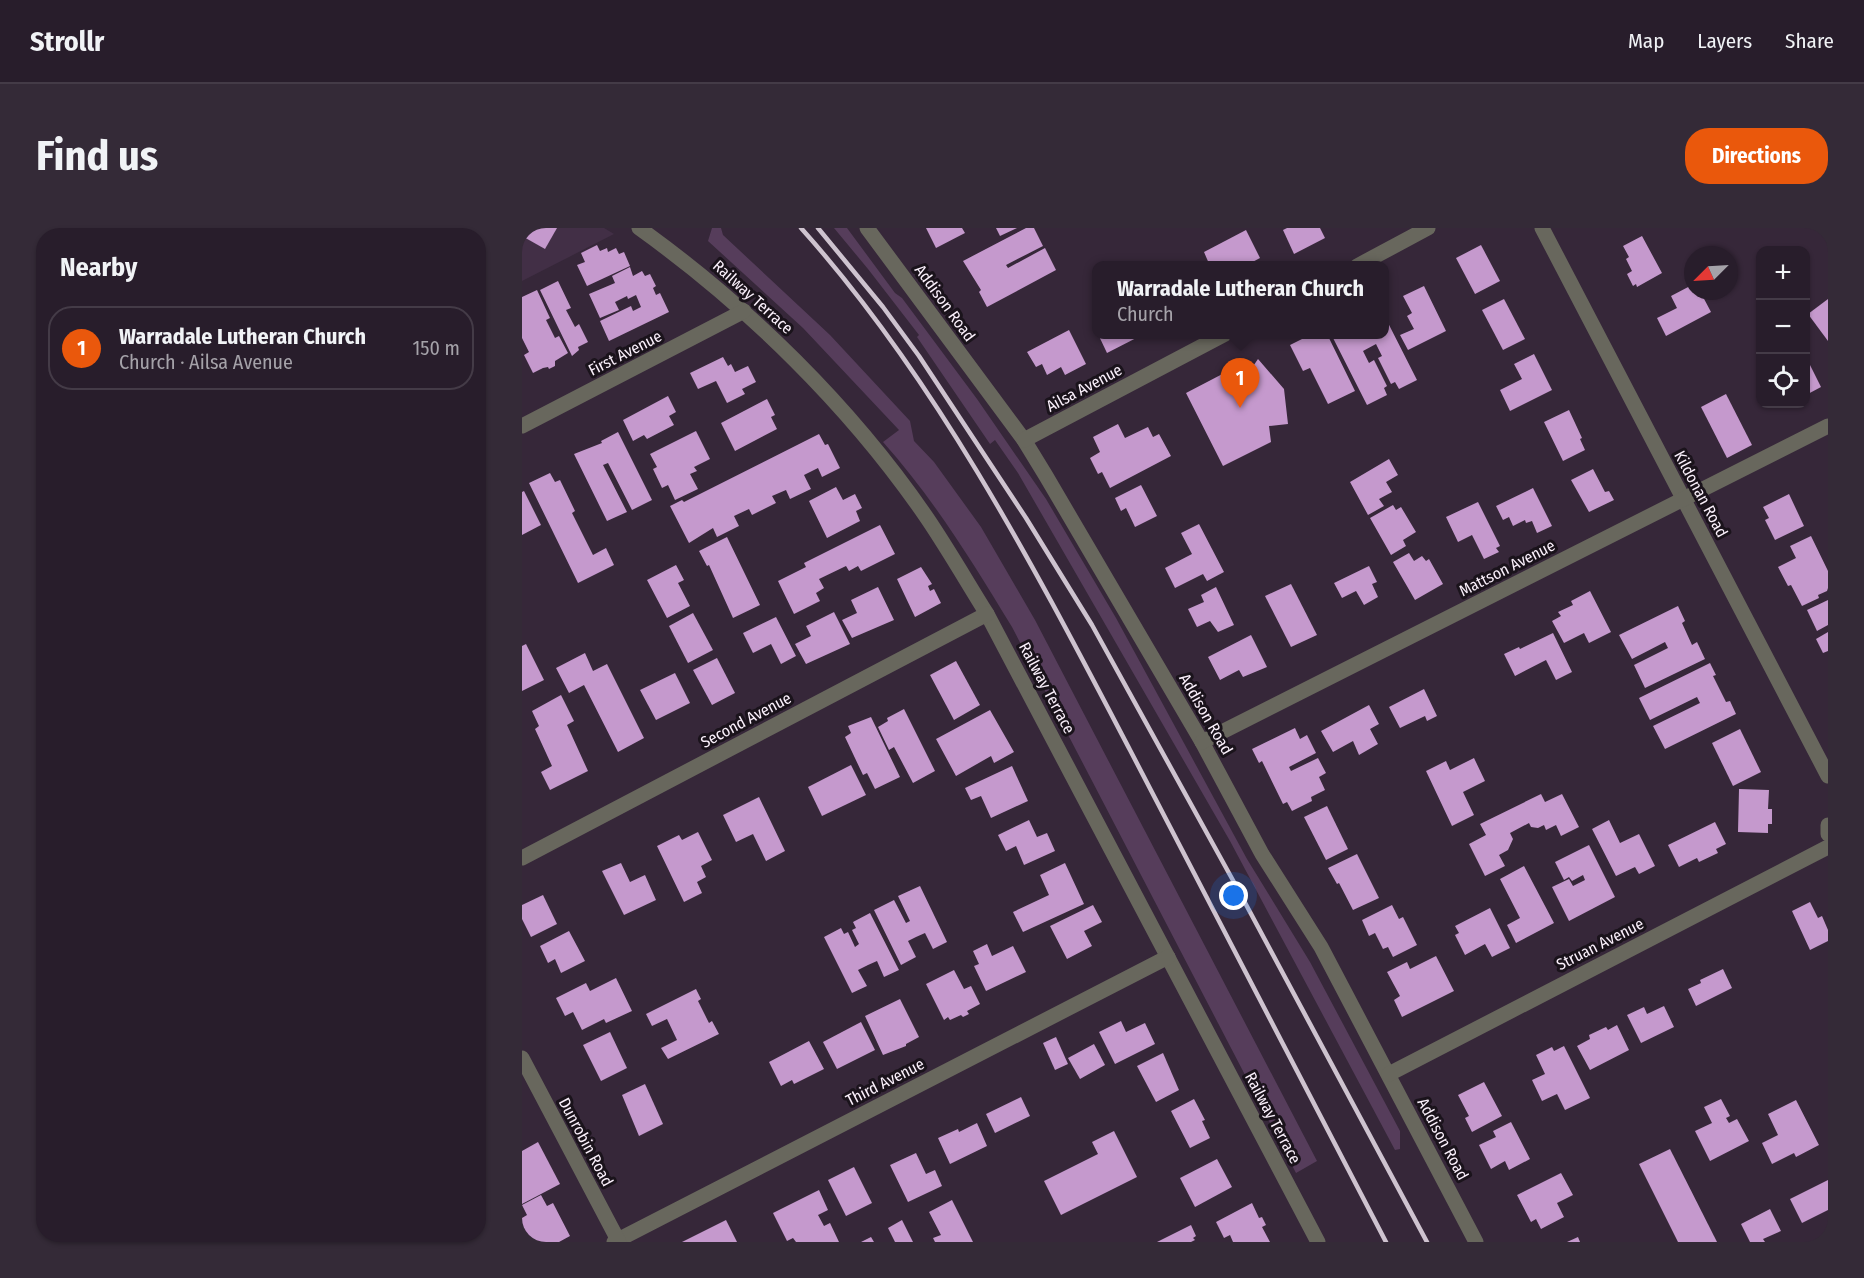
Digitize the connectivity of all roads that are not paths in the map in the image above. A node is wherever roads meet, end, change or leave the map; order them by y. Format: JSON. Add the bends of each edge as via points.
{"nodes":[{"id":1,"x":639,"y":228,"type":"edge"},
{"id":2,"x":867,"y":228,"type":"edge"},
{"id":3,"x":1428,"y":228,"type":"edge"},
{"id":4,"x":1542,"y":228,"type":"edge"},
{"id":5,"x":1366,"y":261,"type":"edge"},
{"id":6,"x":744,"y":311,"type":"junction"},
{"id":7,"x":1215,"y":339,"type":"edge"},
{"id":8,"x":522,"y":426,"type":"edge"},
{"id":9,"x":1828,"y":426,"type":"edge"},
{"id":10,"x":1023,"y":440,"type":"junction"},
{"id":11,"x":1683,"y":499,"type":"junction"},
{"id":12,"x":987,"y":614,"type":"junction"},
{"id":13,"x":1202,"y":742,"type":"junction"},
{"id":14,"x":1828,"y":776,"type":"edge"},
{"id":15,"x":1828,"y":825,"type":"edge"},
{"id":16,"x":1828,"y":834,"type":"edge"},
{"id":17,"x":1828,"y":847,"type":"edge"},
{"id":18,"x":522,"y":858,"type":"edge"},
{"id":19,"x":1168,"y":957,"type":"junction"},
{"id":20,"x":522,"y":1058,"type":"edge"},
{"id":21,"x":1389,"y":1074,"type":"junction"},
{"id":22,"x":617,"y":1241,"type":"edge"},
{"id":23,"x":1318,"y":1242,"type":"edge"},
{"id":24,"x":1476,"y":1242,"type":"edge"}],
"edges":[{"from":1,"to":6,"type":"street","name":"Railway Terrace","via":[[693,266]]},
{"from":2,"to":10,"type":"street","name":"Addison Road"},
{"from":3,"to":5,"type":"street"},
{"from":4,"to":11,"type":"street","name":"Kildonan Road"},
{"from":6,"to":8,"type":"street","name":"First Avenue"},
{"from":6,"to":12,"type":"street","name":"Railway Terrace","via":[[859,429],[926,517]]},
{"from":7,"to":10,"type":"street","name":"Ailsa Avenue"},
{"from":9,"to":11,"type":"street","name":"Mattson Avenue"},
{"from":10,"to":13,"type":"street","name":"Addison Road"},
{"from":11,"to":13,"type":"street","name":"Mattson Avenue"},
{"from":11,"to":14,"type":"street","name":"Kildonan Road"},
{"from":12,"to":18,"type":"street","name":"Second Avenue"},
{"from":12,"to":19,"type":"street","name":"Railway Terrace"},
{"from":13,"to":21,"type":"street","name":"Addison Road","via":[[1262,854],[1321,947]]},
{"from":15,"to":16,"type":"street"},
{"from":17,"to":21,"type":"street","name":"Struan Avenue"},
{"from":19,"to":22,"type":"street","name":"Third Avenue"},
{"from":19,"to":23,"type":"street","name":"Railway Terrace"},
{"from":20,"to":22,"type":"street","name":"Dunrobin Road"},
{"from":21,"to":24,"type":"street","name":"Addison Road"}]}
